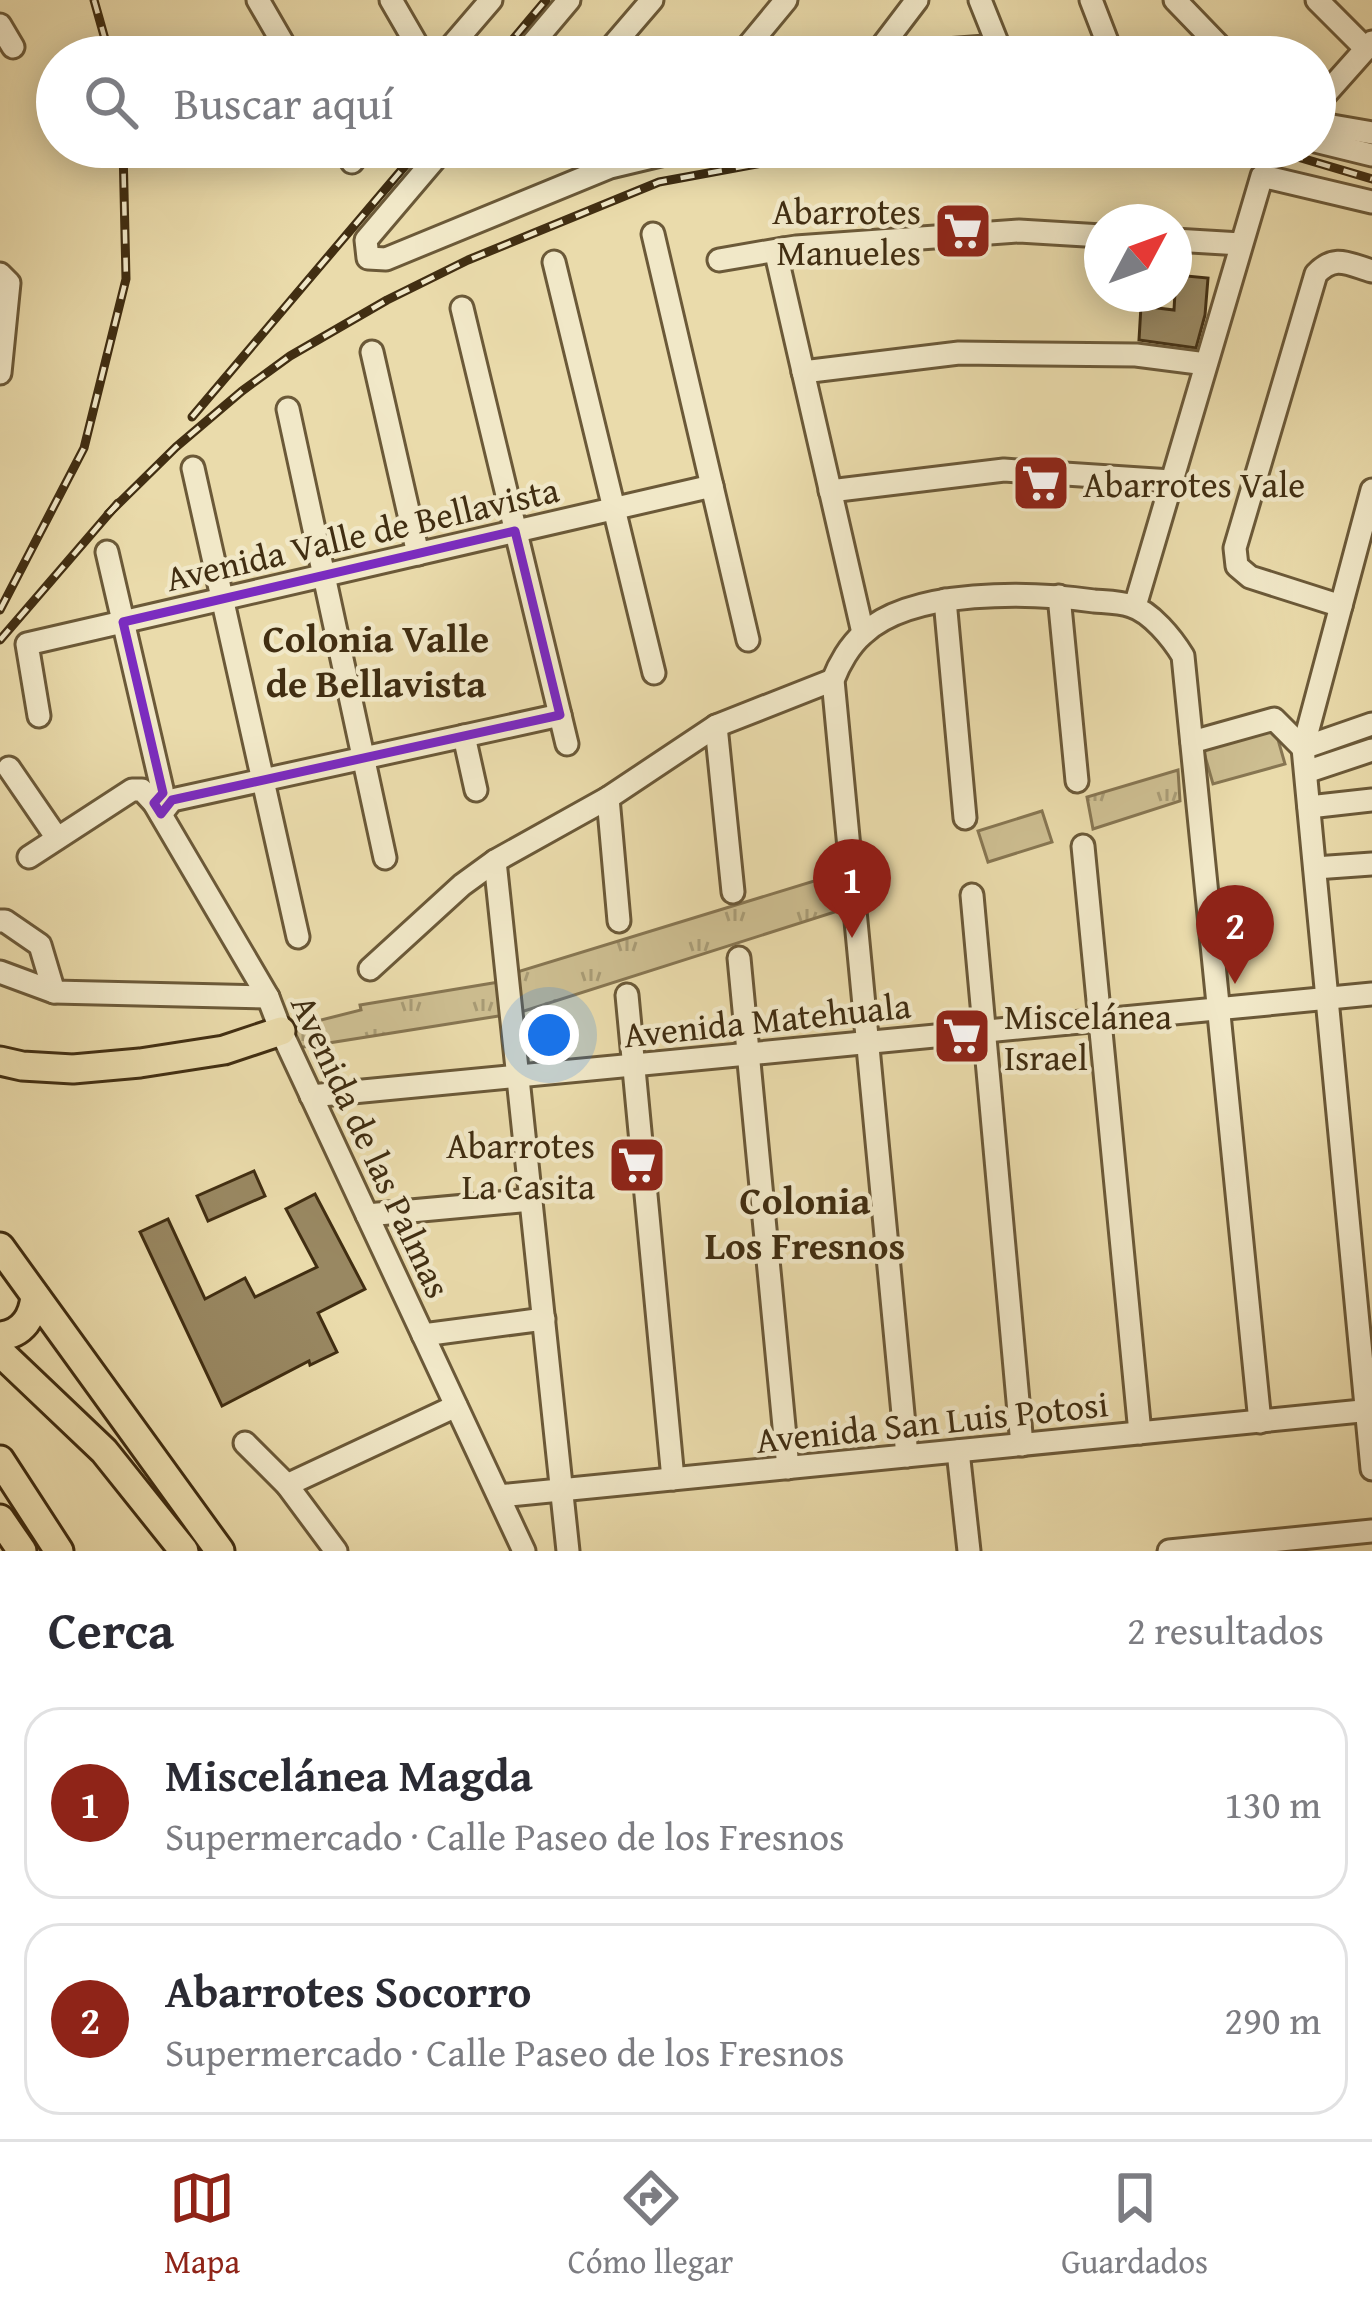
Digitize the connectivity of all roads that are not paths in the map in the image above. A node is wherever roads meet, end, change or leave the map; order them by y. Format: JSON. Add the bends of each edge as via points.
{"nodes":[{"id":1,"x":259,"y":0,"type":"edge"},
{"id":2,"x":391,"y":0,"type":"edge"},
{"id":3,"x":491,"y":0,"type":"edge"},
{"id":4,"x":569,"y":0,"type":"edge"},
{"id":5,"x":652,"y":0,"type":"edge"},
{"id":6,"x":787,"y":0,"type":"edge"},
{"id":7,"x":917,"y":0,"type":"edge"},
{"id":8,"x":980,"y":0,"type":"edge"},
{"id":9,"x":1091,"y":0,"type":"edge"},
{"id":10,"x":1175,"y":0,"type":"edge"},
{"id":11,"x":1317,"y":0,"type":"edge"},
{"id":12,"x":0,"y":25,"type":"edge"},
{"id":13,"x":279,"y":36,"type":"edge"},
{"id":14,"x":412,"y":36,"type":"edge"},
{"id":15,"x":460,"y":36,"type":"edge"},
{"id":16,"x":539,"y":36,"type":"edge"},
{"id":17,"x":622,"y":36,"type":"edge"},
{"id":18,"x":757,"y":36,"type":"edge"},
{"id":19,"x":884,"y":36,"type":"edge"},
{"id":20,"x":994,"y":36,"type":"edge"},
{"id":21,"x":1105,"y":36,"type":"edge"},
{"id":22,"x":1210,"y":36,"type":"edge"},
{"id":23,"x":1369,"y":45,"type":"edge"},
{"id":24,"x":13,"y":47,"type":"dead end"},
{"id":25,"x":1336,"y":82,"type":"edge"},
{"id":26,"x":1336,"y":127,"type":"edge"},
{"id":27,"x":1372,"y":133,"type":"edge"},
{"id":28,"x":1336,"y":146,"type":"edge"},
{"id":29,"x":1372,"y":155,"type":"edge"},
{"id":30,"x":427,"y":168,"type":"edge"},
{"id":31,"x":608,"y":168,"type":"edge"},
{"id":32,"x":1372,"y":202,"type":"edge"},
{"id":33,"x":652,"y":234,"type":"dead end"},
{"id":34,"x":1084,"y":235,"type":"edge"},
{"id":35,"x":1192,"y":241,"type":"edge"},
{"id":36,"x":1241,"y":244,"type":"junction"},
{"id":37,"x":783,"y":249,"type":"junction"},
{"id":38,"x":719,"y":260,"type":"dead end"},
{"id":39,"x":554,"y":262,"type":"dead end"},
{"id":40,"x":1372,"y":271,"type":"edge"},
{"id":41,"x":0,"y":274,"type":"edge"},
{"id":42,"x":461,"y":308,"type":"dead end"},
{"id":43,"x":372,"y":352,"type":"dead end"},
{"id":44,"x":1206,"y":364,"type":"junction"},
{"id":45,"x":803,"y":372,"type":"junction"},
{"id":46,"x":0,"y":374,"type":"edge"},
{"id":47,"x":288,"y":409,"type":"dead end"},
{"id":48,"x":194,"y":468,"type":"dead end"},
{"id":49,"x":1172,"y":481,"type":"junction"},
{"id":50,"x":712,"y":486,"type":"junction"},
{"id":51,"x":1372,"y":490,"type":"edge"},
{"id":52,"x":830,"y":491,"type":"junction"},
{"id":53,"x":614,"y":508,"type":"junction"},
{"id":54,"x":515,"y":531,"type":"junction"},
{"id":55,"x":107,"y":552,"type":"dead end"},
{"id":56,"x":418,"y":554,"type":"junction"},
{"id":57,"x":324,"y":575,"type":"junction"},
{"id":58,"x":1060,"y":596,"type":"junction"},
{"id":59,"x":223,"y":599,"type":"junction"},
{"id":60,"x":945,"y":600,"type":"junction"},
{"id":61,"x":1135,"y":606,"type":"junction"},
{"id":62,"x":1341,"y":606,"type":"junction"},
{"id":63,"x":123,"y":622,"type":"junction"},
{"id":64,"x":863,"y":633,"type":"junction"},
{"id":65,"x":748,"y":640,"type":"dead end"},
{"id":66,"x":654,"y":673,"type":"dead end"},
{"id":67,"x":833,"y":680,"type":"junction"},
{"id":68,"x":560,"y":715,"type":"junction"},
{"id":69,"x":39,"y":716,"type":"dead end"},
{"id":70,"x":1372,"y":724,"type":"edge"},
{"id":71,"x":716,"y":726,"type":"junction"},
{"id":72,"x":464,"y":736,"type":"junction"},
{"id":73,"x":1192,"y":742,"type":"junction"},
{"id":74,"x":567,"y":744,"type":"dead end"},
{"id":75,"x":1303,"y":748,"type":"junction"},
{"id":76,"x":1372,"y":750,"type":"edge"},
{"id":77,"x":363,"y":758,"type":"junction"},
{"id":78,"x":9,"y":768,"type":"dead end"},
{"id":79,"x":1306,"y":772,"type":"junction"},
{"id":80,"x":263,"y":780,"type":"junction"},
{"id":81,"x":1077,"y":781,"type":"dead end"},
{"id":82,"x":476,"y":790,"type":"dead end"},
{"id":83,"x":608,"y":798,"type":"junction"},
{"id":84,"x":1372,"y":800,"type":"edge"},
{"id":85,"x":162,"y":801,"type":"junction"},
{"id":86,"x":1309,"y":806,"type":"junction"},
{"id":87,"x":965,"y":818,"type":"dead end"},
{"id":88,"x":57,"y":838,"type":"junction"},
{"id":89,"x":1084,"y":846,"type":"dead end"},
{"id":90,"x":29,"y":856,"type":"dead end"},
{"id":91,"x":385,"y":858,"type":"dead end"},
{"id":92,"x":495,"y":862,"type":"junction"},
{"id":93,"x":1372,"y":864,"type":"edge"},
{"id":94,"x":1315,"y":868,"type":"junction"},
{"id":95,"x":733,"y":892,"type":"dead end"},
{"id":96,"x":972,"y":895,"type":"dead end"},
{"id":97,"x":0,"y":921,"type":"edge"},
{"id":98,"x":620,"y":921,"type":"dead end"},
{"id":99,"x":298,"y":938,"type":"dead end"},
{"id":100,"x":739,"y":958,"type":"dead end"},
{"id":101,"x":370,"y":969,"type":"dead end"},
{"id":102,"x":0,"y":972,"type":"edge"},
{"id":103,"x":54,"y":992,"type":"junction"},
{"id":104,"x":1372,"y":994,"type":"edge"},
{"id":105,"x":627,"y":995,"type":"dead end"},
{"id":106,"x":1327,"y":999,"type":"junction"},
{"id":107,"x":1219,"y":1009,"type":"junction"},
{"id":108,"x":275,"y":1015,"type":"junction"},
{"id":109,"x":1100,"y":1020,"type":"junction"},
{"id":110,"x":985,"y":1032,"type":"junction"},
{"id":111,"x":868,"y":1043,"type":"junction"},
{"id":112,"x":0,"y":1047,"type":"edge"},
{"id":113,"x":748,"y":1054,"type":"junction"},
{"id":114,"x":0,"y":1060,"type":"edge"},
{"id":115,"x":633,"y":1065,"type":"junction"},
{"id":116,"x":518,"y":1076,"type":"junction"},
{"id":117,"x":311,"y":1096,"type":"junction"},
{"id":118,"x":531,"y":1200,"type":"junction"},
{"id":119,"x":367,"y":1215,"type":"junction"},
{"id":120,"x":0,"y":1247,"type":"edge"},
{"id":121,"x":35,"y":1295,"type":"junction"},
{"id":122,"x":544,"y":1319,"type":"junction"},
{"id":123,"x":423,"y":1335,"type":"junction"},
{"id":124,"x":0,"y":1336,"type":"edge"},
{"id":125,"x":0,"y":1352,"type":"edge"},
{"id":126,"x":456,"y":1406,"type":"junction"},
{"id":127,"x":1369,"y":1411,"type":"edge"},
{"id":128,"x":1260,"y":1422,"type":"junction"},
{"id":129,"x":1140,"y":1433,"type":"junction"},
{"id":130,"x":245,"y":1443,"type":"dead end"},
{"id":131,"x":1022,"y":1445,"type":"junction"},
{"id":132,"x":958,"y":1451,"type":"junction"},
{"id":133,"x":907,"y":1456,"type":"junction"},
{"id":134,"x":0,"y":1460,"type":"edge"},
{"id":135,"x":788,"y":1468,"type":"junction"},
{"id":136,"x":1372,"y":1469,"type":"edge"},
{"id":137,"x":673,"y":1479,"type":"junction"},
{"id":138,"x":287,"y":1485,"type":"junction"},
{"id":139,"x":562,"y":1490,"type":"junction"},
{"id":140,"x":499,"y":1496,"type":"junction"},
{"id":141,"x":0,"y":1519,"type":"edge"},
{"id":142,"x":1372,"y":1531,"type":"edge"},
{"id":143,"x":22,"y":1551,"type":"edge"},
{"id":144,"x":59,"y":1551,"type":"edge"},
{"id":145,"x":184,"y":1551,"type":"edge"},
{"id":146,"x":220,"y":1551,"type":"edge"},
{"id":147,"x":336,"y":1551,"type":"edge"},
{"id":148,"x":524,"y":1551,"type":"edge"},
{"id":149,"x":568,"y":1551,"type":"edge"},
{"id":150,"x":969,"y":1551,"type":"edge"},
{"id":151,"x":1169,"y":1551,"type":"edge"}],
"edges":[{"from":1,"to":13,"type":"street"},
{"from":2,"to":14,"type":"street"},
{"from":3,"to":15,"type":"street"},
{"from":4,"to":16,"type":"street"},
{"from":5,"to":17,"type":"street"},
{"from":6,"to":18,"type":"street"},
{"from":7,"to":19,"type":"street"},
{"from":8,"to":20,"type":"street"},
{"from":9,"to":21,"type":"street"},
{"from":10,"to":22,"type":"street"},
{"from":11,"to":23,"type":"street"},
{"from":12,"to":24,"type":"street"},
{"from":23,"to":25,"type":"street"},
{"from":26,"to":27,"type":"street"},
{"from":28,"to":29,"type":"street"},
{"from":30,"to":31,"type":"street","via":[[366,240],[368,258],[386,259]]},
{"from":32,"to":36,"type":"street","via":[[1262,176]]},
{"from":33,"to":50,"type":"street"},
{"from":34,"to":37,"type":"street","via":[[1019,231]]},
{"from":35,"to":36,"type":"street"},
{"from":36,"to":44,"type":"street"},
{"from":37,"to":38,"type":"street"},
{"from":37,"to":45,"type":"street","via":[[777,258]]},
{"from":39,"to":53,"type":"street"},
{"from":40,"to":62,"type":"street","via":[[1339,261],[1316,274],[1235,548],[1237,566],[1250,577]]},
{"from":41,"to":46,"type":"street","via":[[9,283]]},
{"from":42,"to":54,"type":"street"},
{"from":43,"to":56,"type":"street"},
{"from":44,"to":45,"type":"street","via":[[959,352]]},
{"from":44,"to":49,"type":"street"},
{"from":45,"to":52,"type":"street"},
{"from":47,"to":57,"type":"street"},
{"from":48,"to":59,"type":"street"},
{"from":49,"to":52,"type":"street","via":[[1004,470]]},
{"from":49,"to":61,"type":"street"},
{"from":50,"to":53,"type":"street","name":"Avenida Valle de Bellavista"},
{"from":50,"to":65,"type":"street"},
{"from":51,"to":62,"type":"street"},
{"from":52,"to":64,"type":"street"},
{"from":53,"to":54,"type":"street","name":"Avenida Valle de Bellavista"},
{"from":53,"to":66,"type":"street"},
{"from":54,"to":56,"type":"street","name":"Avenida Valle de Bellavista"},
{"from":54,"to":68,"type":"street"},
{"from":55,"to":63,"type":"street"},
{"from":56,"to":57,"type":"street","name":"Avenida Valle de Bellavista"},
{"from":57,"to":59,"type":"street","name":"Avenida Valle de Bellavista"},
{"from":57,"to":77,"type":"street"},
{"from":58,"to":60,"type":"street"},
{"from":58,"to":61,"type":"street"},
{"from":58,"to":81,"type":"street"},
{"from":59,"to":63,"type":"street","name":"Avenida Valle de Bellavista"},
{"from":59,"to":80,"type":"street"},
{"from":60,"to":64,"type":"street"},
{"from":60,"to":87,"type":"street"},
{"from":61,"to":73,"type":"street","via":[[1183,656]]},
{"from":62,"to":75,"type":"street"},
{"from":63,"to":69,"type":"street","name":"Avenida Valle de Bellavista","via":[[27,644]]},
{"from":63,"to":85,"type":"street"},
{"from":64,"to":67,"type":"street"},
{"from":67,"to":71,"type":"street"},
{"from":67,"to":111,"type":"street"},
{"from":68,"to":72,"type":"street"},
{"from":68,"to":74,"type":"street"},
{"from":70,"to":75,"type":"street"},
{"from":71,"to":83,"type":"street"},
{"from":71,"to":95,"type":"street"},
{"from":72,"to":77,"type":"street"},
{"from":72,"to":82,"type":"street"},
{"from":73,"to":75,"type":"street","via":[[1274,719]]},
{"from":73,"to":107,"type":"street"},
{"from":75,"to":79,"type":"street"},
{"from":76,"to":79,"type":"street"},
{"from":77,"to":80,"type":"street"},
{"from":77,"to":91,"type":"street"},
{"from":78,"to":88,"type":"street"},
{"from":79,"to":86,"type":"street"},
{"from":80,"to":85,"type":"street"},
{"from":80,"to":99,"type":"street"},
{"from":83,"to":92,"type":"street"},
{"from":83,"to":98,"type":"street"},
{"from":84,"to":86,"type":"street"},
{"from":85,"to":88,"type":"street","name":"Avenida de las Palmas","via":[[132,790]]},
{"from":85,"to":108,"type":"street","name":"Avenida de las Palmas"},
{"from":86,"to":94,"type":"street"},
{"from":88,"to":90,"type":"street"},
{"from":89,"to":109,"type":"street"},
{"from":92,"to":101,"type":"street"},
{"from":92,"to":116,"type":"street"},
{"from":93,"to":94,"type":"street"},
{"from":94,"to":106,"type":"street"},
{"from":96,"to":110,"type":"street"},
{"from":97,"to":103,"type":"street","via":[[40,945]]},
{"from":100,"to":113,"type":"street"},
{"from":102,"to":103,"type":"street"},
{"from":103,"to":108,"type":"street"},
{"from":104,"to":106,"type":"street","name":"Avenida Matehuala"},
{"from":105,"to":115,"type":"street"},
{"from":106,"to":107,"type":"street","name":"Avenida Matehuala"},
{"from":106,"to":127,"type":"street"},
{"from":107,"to":109,"type":"street","name":"Avenida Matehuala"},
{"from":107,"to":128,"type":"street"},
{"from":108,"to":112,"type":"main road","via":[[220,1037],[134,1050],[42,1056]]},
{"from":108,"to":114,"type":"main road","via":[[224,1051],[73,1069]]},
{"from":108,"to":117,"type":"street","name":"Avenida de las Palmas"},
{"from":109,"to":110,"type":"street","name":"Avenida Matehuala"},
{"from":109,"to":129,"type":"street"},
{"from":110,"to":111,"type":"street","name":"Avenida Matehuala"},
{"from":110,"to":131,"type":"street"},
{"from":111,"to":113,"type":"street","name":"Avenida Matehuala"},
{"from":111,"to":133,"type":"street"},
{"from":113,"to":115,"type":"street","name":"Avenida Matehuala"},
{"from":113,"to":135,"type":"street"},
{"from":115,"to":116,"type":"street","name":"Avenida Matehuala"},
{"from":115,"to":137,"type":"street"},
{"from":116,"to":117,"type":"street","name":"Avenida Matehuala"},
{"from":116,"to":118,"type":"street"},
{"from":117,"to":119,"type":"street","name":"Avenida de las Palmas"},
{"from":118,"to":119,"type":"street"},
{"from":118,"to":122,"type":"street"},
{"from":119,"to":123,"type":"street","name":"Avenida de las Palmas"},
{"from":120,"to":121,"type":"main road"},
{"from":121,"to":124,"type":"main road","via":[[31,1317]]},
{"from":121,"to":146,"type":"main road"},
{"from":122,"to":123,"type":"street"},
{"from":122,"to":139,"type":"street"},
{"from":123,"to":126,"type":"street","name":"Avenida de las Palmas"},
{"from":125,"to":145,"type":"main road","via":[[104,1451]]},
{"from":126,"to":138,"type":"street"},
{"from":126,"to":140,"type":"street","name":"Avenida de las Palmas"},
{"from":127,"to":128,"type":"street","name":"Avenida San Luis Potosi"},
{"from":127,"to":136,"type":"street"},
{"from":128,"to":129,"type":"street","name":"Avenida San Luis Potosi"},
{"from":129,"to":131,"type":"street","name":"Avenida San Luis Potosi"},
{"from":130,"to":138,"type":"street"},
{"from":131,"to":132,"type":"street","name":"Avenida San Luis Potosi"},
{"from":132,"to":133,"type":"street","name":"Avenida San Luis Potosi"},
{"from":132,"to":150,"type":"street"},
{"from":133,"to":135,"type":"street","name":"Avenida San Luis Potosi"},
{"from":134,"to":144,"type":"main road"},
{"from":135,"to":137,"type":"street","name":"Avenida San Luis Potosi"},
{"from":137,"to":139,"type":"street","name":"Avenida San Luis Potosi"},
{"from":138,"to":147,"type":"street"},
{"from":139,"to":140,"type":"street","name":"Avenida San Luis Potosi"},
{"from":139,"to":149,"type":"street"},
{"from":140,"to":148,"type":"street","name":"Avenida de las Palmas"},
{"from":141,"to":143,"type":"main road"},
{"from":142,"to":151,"type":"street"}]}
